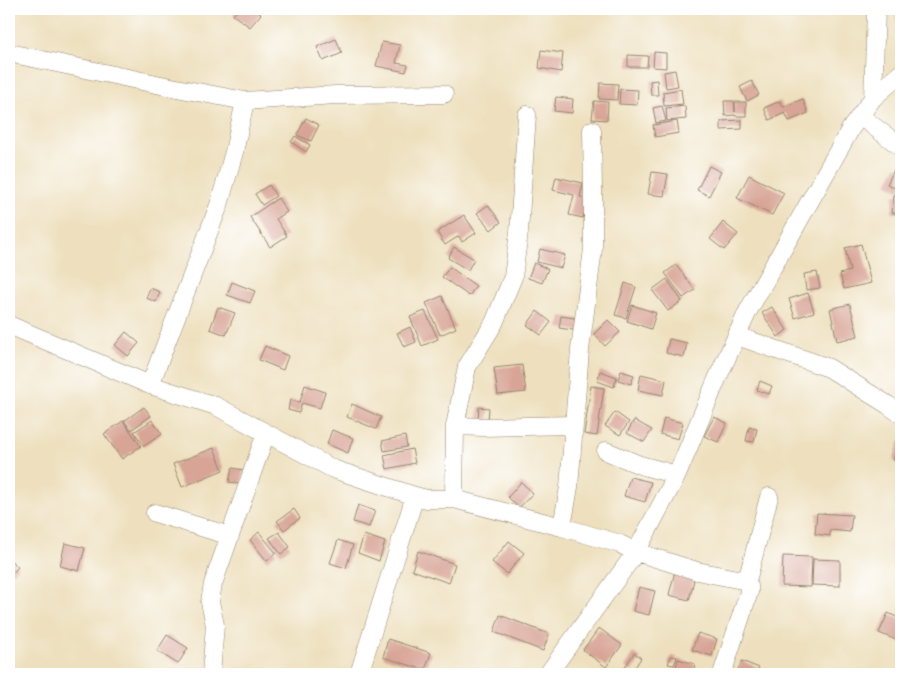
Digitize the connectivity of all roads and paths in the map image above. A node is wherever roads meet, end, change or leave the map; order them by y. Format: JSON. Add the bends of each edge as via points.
{"nodes":[{"id":1,"x":876,"y":9,"type":"edge"},
{"id":2,"x":9,"y":53,"type":"edge"},
{"id":3,"x":901,"y":73,"type":"edge"},
{"id":4,"x":444,"y":94,"type":"dead end"},
{"id":5,"x":873,"y":98,"type":"junction"},
{"id":6,"x":245,"y":101,"type":"junction"},
{"id":7,"x":527,"y":115,"type":"dead end"},
{"id":8,"x":860,"y":116,"type":"junction"},
{"id":9,"x":592,"y":130,"type":"dead end"},
{"id":10,"x":901,"y":147,"type":"edge"},
{"id":11,"x":9,"y":325,"type":"edge"},
{"id":12,"x":737,"y":336,"type":"junction"},
{"id":13,"x":150,"y":385,"type":"junction"},
{"id":14,"x":901,"y":414,"type":"edge"},
{"id":15,"x":574,"y":425,"type":"junction"},
{"id":16,"x":454,"y":426,"type":"junction"},
{"id":17,"x":266,"y":433,"type":"junction"},
{"id":18,"x":606,"y":451,"type":"dead end"},
{"id":19,"x":677,"y":475,"type":"junction"},
{"id":20,"x":415,"y":496,"type":"junction"},
{"id":21,"x":769,"y":497,"type":"dead end"},
{"id":22,"x":454,"y":499,"type":"junction"},
{"id":23,"x":155,"y":513,"type":"dead end"},
{"id":24,"x":562,"y":527,"type":"junction"},
{"id":25,"x":230,"y":536,"type":"junction"},
{"id":26,"x":636,"y":552,"type":"junction"},
{"id":27,"x":747,"y":581,"type":"junction"},
{"id":28,"x":211,"y":674,"type":"edge"},
{"id":29,"x":359,"y":674,"type":"edge"},
{"id":30,"x":548,"y":674,"type":"edge"},
{"id":31,"x":722,"y":674,"type":"edge"}],
"edges":[{"from":1,"to":5,"type":"street"},
{"from":2,"to":6,"type":"street"},
{"from":3,"to":5,"type":"street"},
{"from":4,"to":6,"type":"street"},
{"from":5,"to":8,"type":"street"},
{"from":6,"to":13,"type":"street","via":[[219,205]]},
{"from":7,"to":16,"type":"street","via":[[514,277],[494,323],[467,367]]},
{"from":8,"to":10,"type":"street"},
{"from":8,"to":12,"type":"street"},
{"from":9,"to":15,"type":"street","via":[[594,237]]},
{"from":11,"to":13,"type":"street"},
{"from":12,"to":14,"type":"street","via":[[829,368]]},
{"from":12,"to":19,"type":"street"},
{"from":13,"to":17,"type":"street","via":[[216,406]]},
{"from":15,"to":16,"type":"street"},
{"from":15,"to":24,"type":"street"},
{"from":16,"to":22,"type":"street"},
{"from":17,"to":20,"type":"street","via":[[333,470]]},
{"from":17,"to":25,"type":"street"},
{"from":18,"to":19,"type":"street"},
{"from":19,"to":26,"type":"street"},
{"from":20,"to":22,"type":"street"},
{"from":20,"to":29,"type":"street"},
{"from":21,"to":27,"type":"street"},
{"from":22,"to":24,"type":"street"},
{"from":23,"to":25,"type":"street"},
{"from":24,"to":26,"type":"street"},
{"from":25,"to":28,"type":"street","via":[[210,602],[214,625]]},
{"from":26,"to":27,"type":"street","via":[[697,571]]},
{"from":26,"to":30,"type":"street"},
{"from":27,"to":31,"type":"street","via":[[749,592]]}]}
